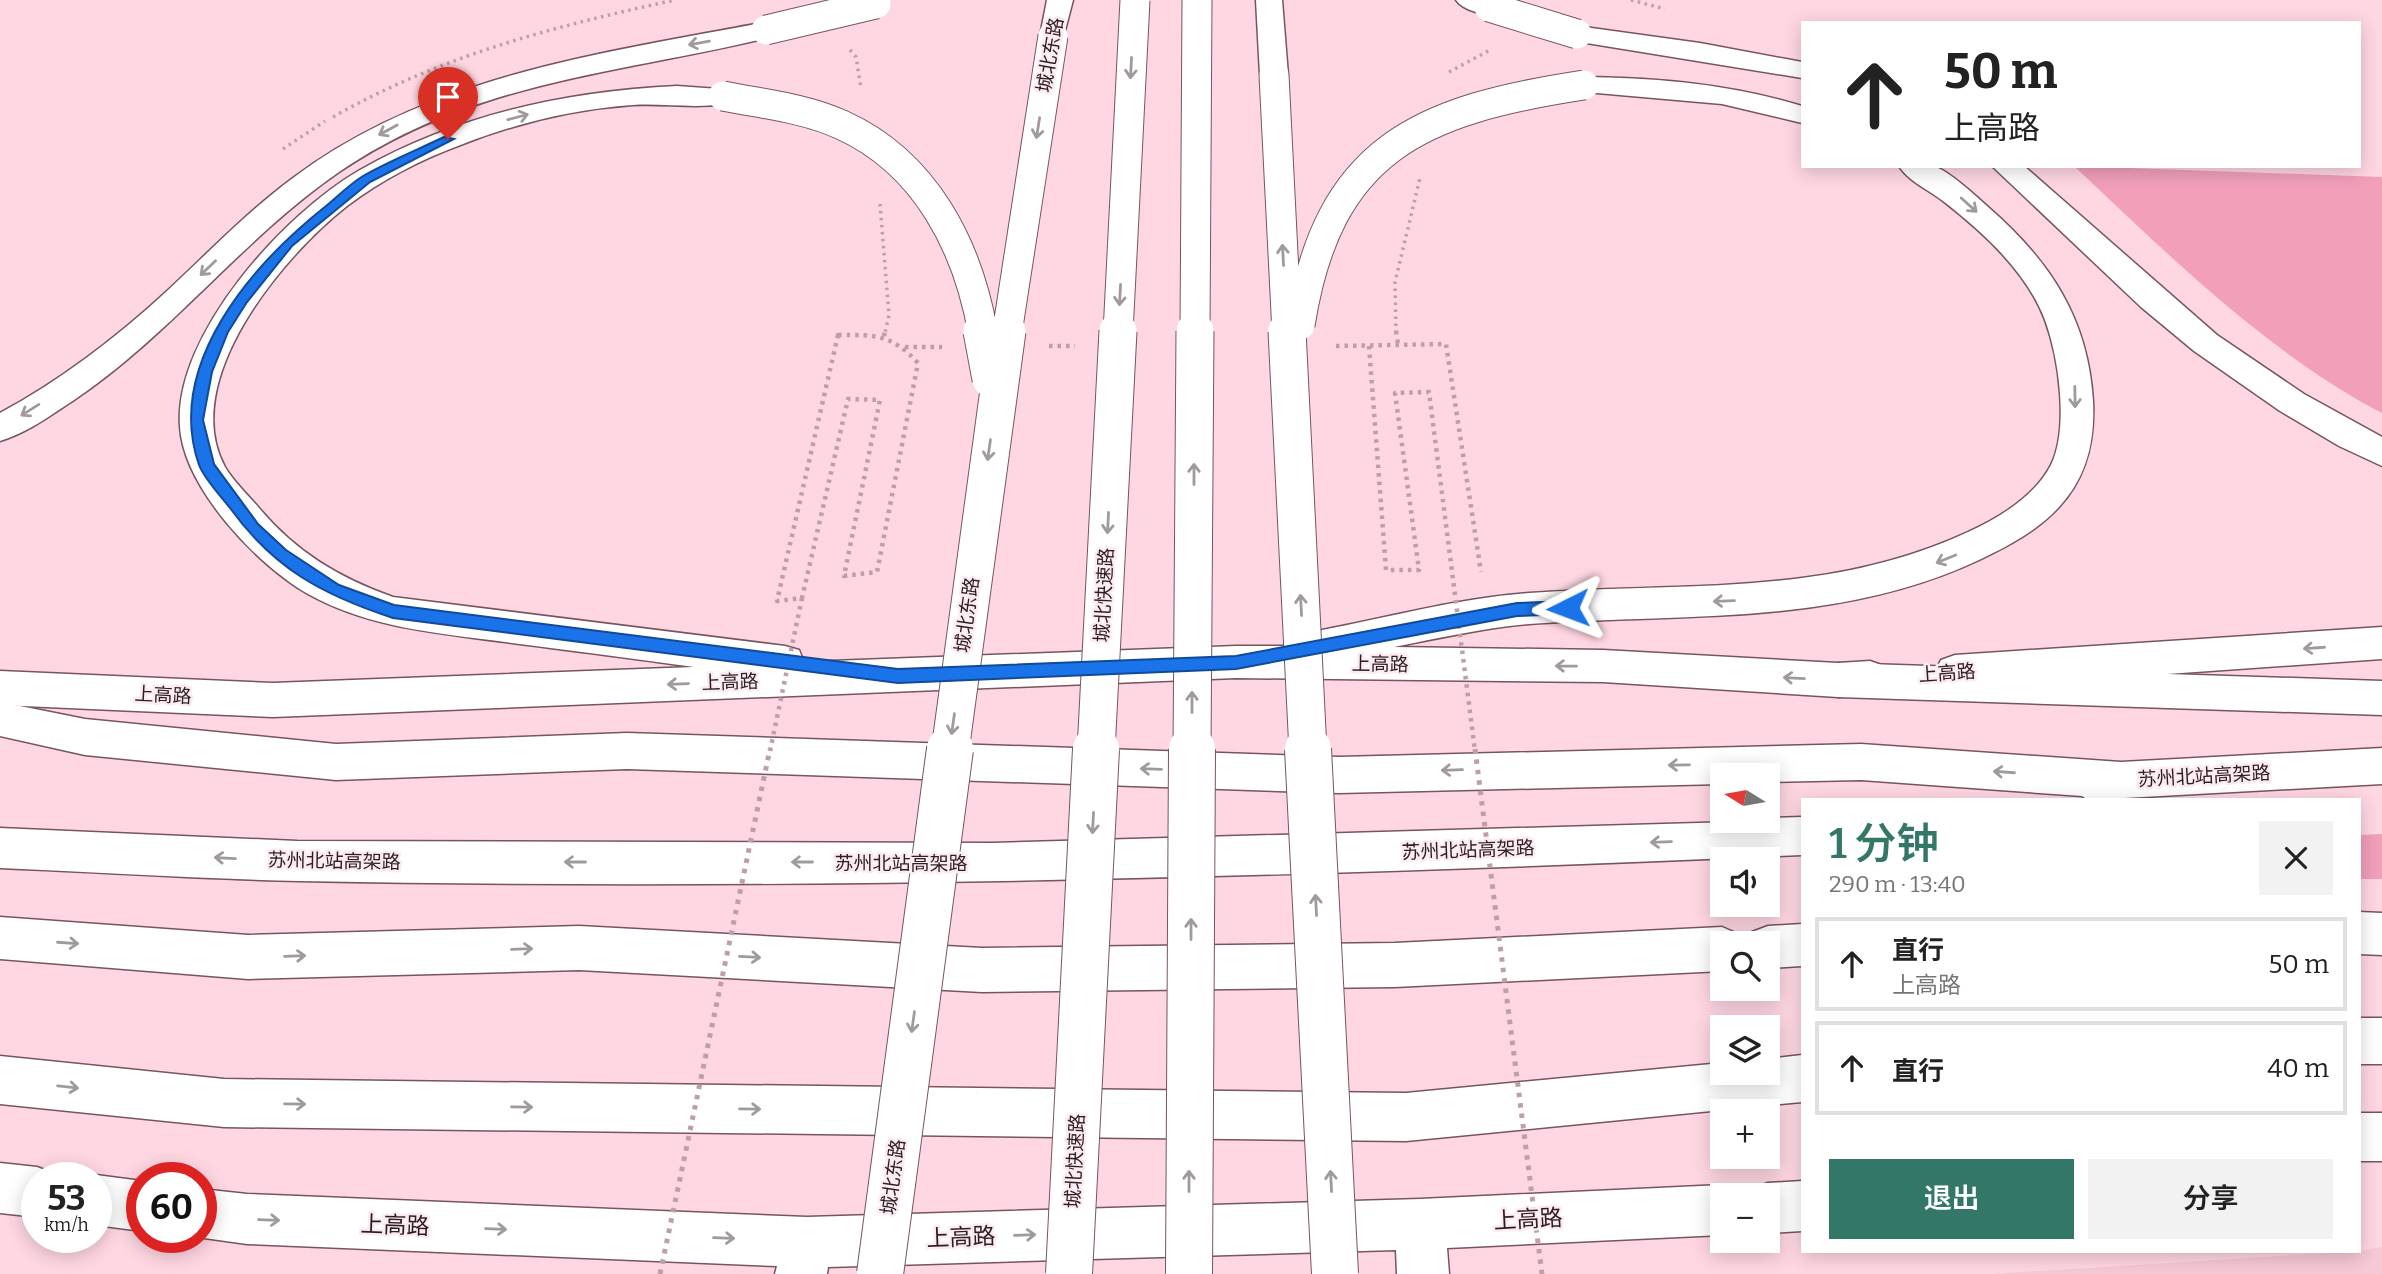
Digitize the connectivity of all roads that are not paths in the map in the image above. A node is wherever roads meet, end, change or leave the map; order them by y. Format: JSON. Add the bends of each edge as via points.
{"nodes":[{"id":1,"x":1135,"y":0,"type":"edge"},
{"id":2,"x":1197,"y":0,"type":"edge"},
{"id":3,"x":1269,"y":0,"type":"edge"},
{"id":4,"x":882,"y":2,"type":"edge"},
{"id":5,"x":1479,"y":4,"type":"edge"},
{"id":6,"x":1056,"y":18,"type":"edge"},
{"id":7,"x":1801,"y":71,"type":"edge"},
{"id":8,"x":1801,"y":115,"type":"edge"},
{"id":9,"x":1916,"y":168,"type":"edge"},
{"id":10,"x":2008,"y":168,"type":"edge"},
{"id":11,"x":996,"y":403,"type":"junction"},
{"id":12,"x":1290,"y":407,"type":"junction"},
{"id":13,"x":0,"y":428,"type":"edge"},
{"id":14,"x":2382,"y":453,"type":"edge"},
{"id":15,"x":2382,"y":643,"type":"edge"},
{"id":16,"x":1236,"y":662,"type":"junction"},
{"id":17,"x":898,"y":676,"type":"junction"},
{"id":18,"x":1838,"y":680,"type":"junction"},
{"id":19,"x":0,"y":688,"type":"edge"},
{"id":20,"x":2382,"y":698,"type":"edge"},
{"id":21,"x":0,"y":719,"type":"edge"},
{"id":22,"x":2382,"y":766,"type":"edge"},
{"id":23,"x":2121,"y":780,"type":"junction"},
{"id":24,"x":2036,"y":798,"type":"edge"},
{"id":25,"x":1801,"y":836,"type":"edge"},
{"id":26,"x":0,"y":848,"type":"edge"},
{"id":27,"x":2361,"y":933,"type":"edge"},
{"id":28,"x":2382,"y":934,"type":"edge"},
{"id":29,"x":0,"y":938,"type":"edge"},
{"id":30,"x":1801,"y":945,"type":"edge"},
{"id":31,"x":1780,"y":946,"type":"edge"},
{"id":32,"x":1710,"y":950,"type":"edge"},
{"id":33,"x":2361,"y":1041,"type":"edge"},
{"id":34,"x":2382,"y":1041,"type":"edge"},
{"id":35,"x":1801,"y":1079,"type":"edge"},
{"id":36,"x":0,"y":1080,"type":"edge"},
{"id":37,"x":2361,"y":1137,"type":"edge"},
{"id":38,"x":2382,"y":1137,"type":"edge"},
{"id":39,"x":0,"y":1188,"type":"edge"},
{"id":40,"x":21,"y":1190,"type":"edge"},
{"id":41,"x":1801,"y":1206,"type":"edge"},
{"id":42,"x":1780,"y":1207,"type":"edge"},
{"id":43,"x":1710,"y":1211,"type":"edge"},
{"id":44,"x":217,"y":1215,"type":"edge"},
{"id":45,"x":1420,"y":1224,"type":"junction"},
{"id":46,"x":804,"y":1258,"type":"edge"},
{"id":47,"x":880,"y":1274,"type":"edge"},
{"id":48,"x":1069,"y":1274,"type":"edge"},
{"id":49,"x":1189,"y":1274,"type":"edge"},
{"id":50,"x":1335,"y":1274,"type":"edge"},
{"id":51,"x":1423,"y":1274,"type":"edge"}],
"edges":[{"from":1,"to":48,"type":"main road","name":"城北快速路","one_way":true,"bridge":true},
{"from":49,"to":2,"type":"main road","one_way":true,"bridge":true},
{"from":12,"to":3,"type":"main road","one_way":true,"bridge":true},
{"from":4,"to":13,"type":"main road","one_way":true,"bridge":true,"via":[[766,30],[581,64],[438,105],[329,165],[278,204],[128,343]]},
{"from":5,"to":7,"type":"main road","bridge":true,"via":[[1577,34]]},
{"from":6,"to":11,"type":"main road","name":"城北东路","one_way":true,"bridge":true},
{"from":8,"to":12,"type":"main road","bridge":true,"via":[[1768,103],[1696,91],[1584,85],[1511,96],[1449,114],[1414,132],[1376,159],[1342,194],[1321,236],[1302,303]]},
{"from":9,"to":16,"type":"main road","one_way":true,"via":[[1951,190],[2022,257],[2068,338],[2075,381],[2071,460],[2050,496],[2021,522],[1971,549],[1895,579],[1801,598],[1517,610]]},
{"from":10,"to":14,"type":"main road","via":[[2199,337],[2328,425]]},
{"from":17,"to":11,"type":"main road","one_way":true,"bridge":true,"via":[[393,612],[333,590],[280,554],[253,528],[207,466],[196,420],[205,372],[221,332],[253,283],[288,243],[366,180],[423,149],[474,130],[556,107],[669,93],[723,96],[790,110],[841,124],[885,148],[947,221],[969,275]]},
{"from":11,"to":47,"type":"main road","name":"城北东路","one_way":true,"bridge":true},
{"from":50,"to":12,"type":"main road","one_way":true,"bridge":true},
{"from":15,"to":18,"type":"main road","name":"上高路","one_way":true},
{"from":16,"to":17,"type":"main road","name":"上高路"},
{"from":18,"to":16,"type":"main road","name":"上高路","one_way":true,"via":[[1603,666]]},
{"from":17,"to":19,"type":"main road","name":"上高路","one_way":true,"via":[[273,700]]},
{"from":18,"to":20,"type":"main road"},
{"from":23,"to":21,"type":"main road","one_way":true,"via":[[1861,762],[1339,775],[627,751],[336,762],[85,737]]},
{"from":22,"to":23,"type":"main road","name":"苏州北站高架路"},
{"from":23,"to":24,"type":"main road","name":"苏州北站高架路"},
{"from":25,"to":26,"type":"main road","name":"苏州北站高架路","one_way":true,"via":[[1381,854],[993,863],[297,861]]},
{"from":27,"to":28,"type":"main road"},
{"from":29,"to":32,"type":"main road","one_way":true,"via":[[247,957],[579,948],[982,970],[1395,965]]},
{"from":30,"to":31,"type":"main road"},
{"from":33,"to":34,"type":"main road"},
{"from":36,"to":35,"type":"main road","one_way":true,"via":[[224,1103],[1406,1117]]},
{"from":37,"to":38,"type":"main road"},
{"from":39,"to":40,"type":"main road"},
{"from":41,"to":42,"type":"main road"},
{"from":43,"to":45,"type":"main road","name":"上高路"},
{"from":44,"to":46,"type":"main road","name":"上高路","one_way":true},
{"from":46,"to":45,"type":"main road","name":"上高路","one_way":true},
{"from":45,"to":51,"type":"main road"}]}
